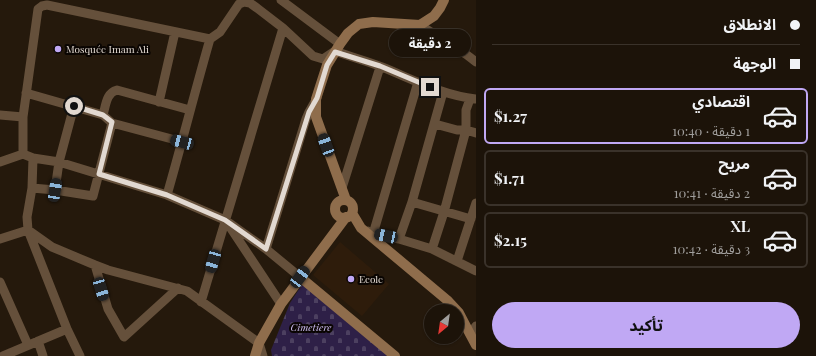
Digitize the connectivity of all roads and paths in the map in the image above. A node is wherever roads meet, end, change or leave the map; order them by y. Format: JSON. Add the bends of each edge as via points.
{"nodes":[{"id":1,"x":281,"y":0,"type":"edge"},
{"id":2,"x":444,"y":0,"type":"edge"},
{"id":3,"x":420,"y":25,"type":"junction"},
{"id":4,"x":283,"y":28,"type":"junction"},
{"id":5,"x":175,"y":32,"type":"junction"},
{"id":6,"x":210,"y":39,"type":"junction"},
{"id":7,"x":337,"y":48,"type":"junction"},
{"id":8,"x":476,"y":62,"type":"edge"},
{"id":9,"x":380,"y":66,"type":"junction"},
{"id":10,"x":418,"y":82,"type":"junction"},
{"id":11,"x":443,"y":92,"type":"junction"},
{"id":12,"x":26,"y":93,"type":"junction"},
{"id":13,"x":317,"y":98,"type":"junction"},
{"id":14,"x":473,"y":99,"type":"edge"},
{"id":15,"x":159,"y":102,"type":"junction"},
{"id":16,"x":74,"y":106,"type":"junction"},
{"id":17,"x":190,"y":110,"type":"junction"},
{"id":18,"x":0,"y":115,"type":"edge"},
{"id":19,"x":103,"y":115,"type":"junction"},
{"id":20,"x":24,"y":117,"type":"junction"},
{"id":21,"x":112,"y":122,"type":"junction"},
{"id":22,"x":435,"y":124,"type":"junction"},
{"id":23,"x":466,"y":130,"type":"junction"},
{"id":24,"x":476,"y":133,"type":"edge"},
{"id":25,"x":182,"y":142,"type":"junction"},
{"id":26,"x":23,"y":154,"type":"junction"},
{"id":27,"x":33,"y":158,"type":"junction"},
{"id":28,"x":0,"y":162,"type":"edge"},
{"id":29,"x":59,"y":162,"type":"junction"},
{"id":30,"x":99,"y":174,"type":"junction"},
{"id":31,"x":32,"y":188,"type":"junction"},
{"id":32,"x":342,"y":188,"type":"junction"},
{"id":33,"x":55,"y":190,"type":"junction"},
{"id":34,"x":167,"y":195,"type":"junction"},
{"id":35,"x":346,"y":200,"type":"junction"},
{"id":36,"x":412,"y":202,"type":"junction"},
{"id":37,"x":476,"y":203,"type":"edge"},
{"id":38,"x":444,"y":212,"type":"junction"},
{"id":39,"x":345,"y":215,"type":"junction"},
{"id":40,"x":471,"y":219,"type":"junction"},
{"id":41,"x":225,"y":220,"type":"junction"},
{"id":42,"x":361,"y":228,"type":"junction"},
{"id":43,"x":28,"y":230,"type":"junction"},
{"id":44,"x":373,"y":234,"type":"junction"},
{"id":45,"x":0,"y":238,"type":"edge"},
{"id":46,"x":399,"y":240,"type":"junction"},
{"id":47,"x":266,"y":249,"type":"junction"},
{"id":48,"x":432,"y":249,"type":"junction"},
{"id":49,"x":457,"y":261,"type":"junction"},
{"id":50,"x":95,"y":265,"type":"junction"},
{"id":51,"x":476,"y":271,"type":"edge"},
{"id":52,"x":300,"y":277,"type":"junction"},
{"id":53,"x":0,"y":282,"type":"edge"},
{"id":54,"x":178,"y":288,"type":"junction"},
{"id":55,"x":201,"y":302,"type":"junction"},
{"id":56,"x":281,"y":304,"type":"junction"},
{"id":57,"x":476,"y":326,"type":"edge"},
{"id":58,"x":67,"y":329,"type":"junction"},
{"id":59,"x":470,"y":334,"type":"junction"},
{"id":60,"x":38,"y":341,"type":"junction"},
{"id":61,"x":259,"y":343,"type":"junction"},
{"id":62,"x":28,"y":345,"type":"junction"},
{"id":63,"x":476,"y":345,"type":"edge"},
{"id":64,"x":3,"y":356,"type":"edge"},
{"id":65,"x":43,"y":356,"type":"edge"},
{"id":66,"x":80,"y":356,"type":"edge"},
{"id":67,"x":255,"y":356,"type":"edge"},
{"id":68,"x":263,"y":356,"type":"edge"},
{"id":69,"x":395,"y":356,"type":"edge"}],
"edges":[{"from":1,"to":7,"type":"street"},
{"from":2,"to":3,"type":"main road","via":[[434,16]]},
{"from":3,"to":7,"type":"main road","via":[[373,22],[359,24],[348,33]]},
{"from":3,"to":8,"type":"street"},
{"from":4,"to":6,"type":"street","via":[[250,3],[244,2],[239,4],[220,32]]},
{"from":4,"to":7,"type":"street","via":[[313,56],[323,59]]},
{"from":4,"to":41,"type":"street"},
{"from":5,"to":6,"type":"street"},
{"from":5,"to":12,"type":"street","via":[[42,6],[38,9]]},
{"from":5,"to":15,"type":"street"},
{"from":6,"to":17,"type":"street"},
{"from":7,"to":9,"type":"street"},
{"from":7,"to":13,"type":"main road","via":[[327,65]]},
{"from":9,"to":10,"type":"street"},
{"from":9,"to":32,"type":"street"},
{"from":10,"to":11,"type":"street"},
{"from":10,"to":44,"type":"street"},
{"from":11,"to":14,"type":"street"},
{"from":11,"to":22,"type":"street"},
{"from":12,"to":16,"type":"street"},
{"from":12,"to":20,"type":"street"},
{"from":13,"to":32,"type":"main road","via":[[316,117]]},
{"from":13,"to":47,"type":"street","via":[[306,119]]},
{"from":14,"to":23,"type":"street","via":[[466,110]]},
{"from":15,"to":17,"type":"street"},
{"from":15,"to":19,"type":"street","via":[[117,90],[108,96]]},
{"from":16,"to":19,"type":"street"},
{"from":16,"to":29,"type":"street"},
{"from":17,"to":25,"type":"street"},
{"from":18,"to":20,"type":"street"},
{"from":19,"to":21,"type":"street"},
{"from":20,"to":26,"type":"street"},
{"from":21,"to":25,"type":"street"},
{"from":21,"to":30,"type":"street"},
{"from":22,"to":23,"type":"street"},
{"from":22,"to":36,"type":"street"},
{"from":23,"to":24,"type":"street"},
{"from":23,"to":38,"type":"street"},
{"from":25,"to":34,"type":"street"},
{"from":26,"to":27,"type":"street"},
{"from":26,"to":28,"type":"street"},
{"from":27,"to":29,"type":"street"},
{"from":27,"to":31,"type":"street"},
{"from":29,"to":30,"type":"street"},
{"from":29,"to":33,"type":"street"},
{"from":30,"to":33,"type":"street","via":[[93,196]]},
{"from":30,"to":34,"type":"street"},
{"from":31,"to":33,"type":"street"},
{"from":31,"to":43,"type":"street","via":[[27,216]]},
{"from":32,"to":35,"type":"main road"},
{"from":34,"to":41,"type":"street"},
{"from":35,"to":39,"type":"main road","via":[[353,207]]},
{"from":35,"to":39,"type":"main road","via":[[338,203],[336,208]]},
{"from":36,"to":38,"type":"street"},
{"from":36,"to":46,"type":"street"},
{"from":37,"to":40,"type":"street"},
{"from":38,"to":40,"type":"street"},
{"from":38,"to":48,"type":"street"},
{"from":39,"to":42,"type":"main road"},
{"from":39,"to":52,"type":"main road"},
{"from":40,"to":49,"type":"street"},
{"from":41,"to":47,"type":"street"},
{"from":41,"to":55,"type":"street"},
{"from":41,"to":56,"type":"street"},
{"from":42,"to":44,"type":"street"},
{"from":42,"to":59,"type":"main road","via":[[447,300],[459,313]]},
{"from":43,"to":45,"type":"street"},
{"from":43,"to":50,"type":"street","via":[[52,247]]},
{"from":43,"to":58,"type":"street"},
{"from":44,"to":46,"type":"street"},
{"from":46,"to":48,"type":"street"},
{"from":47,"to":52,"type":"street"},
{"from":48,"to":49,"type":"street"},
{"from":49,"to":51,"type":"street"},
{"from":50,"to":54,"type":"street"},
{"from":50,"to":54,"type":"street","via":[[108,309],[124,336]]},
{"from":52,"to":56,"type":"main road"},
{"from":52,"to":69,"type":"main road"},
{"from":53,"to":62,"type":"street"},
{"from":54,"to":55,"type":"street","via":[[187,291]]},
{"from":55,"to":61,"type":"street"},
{"from":56,"to":61,"type":"main road"},
{"from":57,"to":59,"type":"street"},
{"from":58,"to":60,"type":"street"},
{"from":58,"to":66,"type":"street"},
{"from":59,"to":63,"type":"main road"},
{"from":60,"to":62,"type":"street"},
{"from":60,"to":65,"type":"street"},
{"from":61,"to":67,"type":"main road"},
{"from":61,"to":68,"type":"street"},
{"from":62,"to":64,"type":"street"}]}
